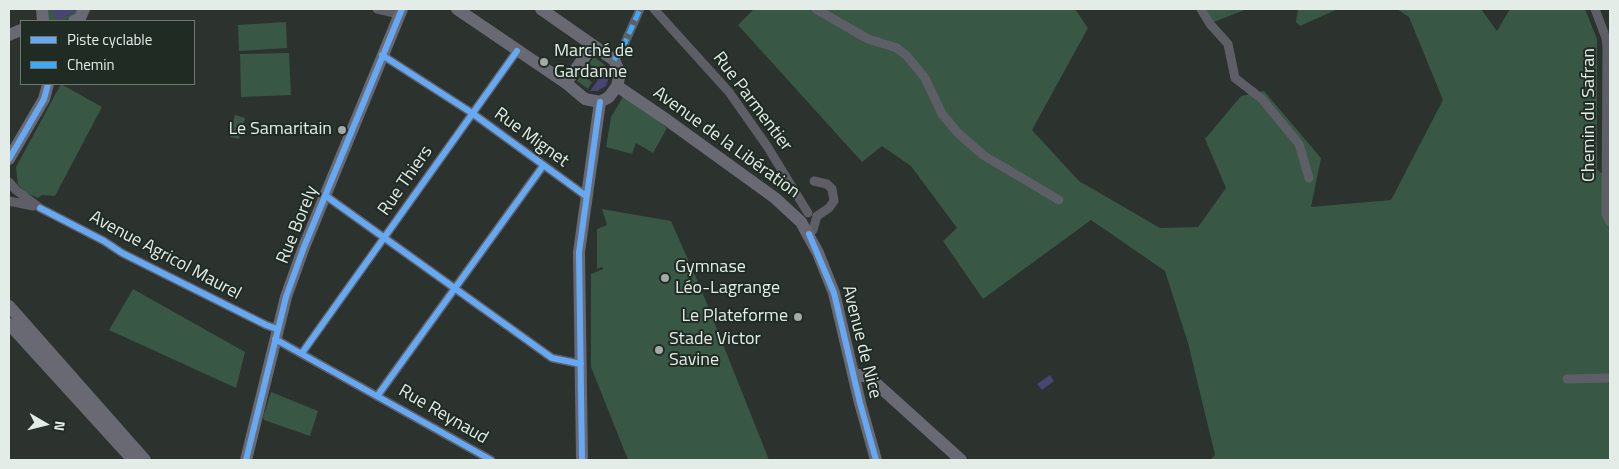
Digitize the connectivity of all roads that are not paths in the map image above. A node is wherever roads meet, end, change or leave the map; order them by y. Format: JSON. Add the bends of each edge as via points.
{"nodes":[{"id":1,"x":84,"y":9,"type":"edge"},
{"id":2,"x":377,"y":9,"type":"edge"},
{"id":3,"x":457,"y":9,"type":"edge"},
{"id":4,"x":540,"y":9,"type":"edge"},
{"id":5,"x":640,"y":9,"type":"edge"},
{"id":6,"x":654,"y":9,"type":"edge"},
{"id":7,"x":816,"y":9,"type":"edge"},
{"id":8,"x":1201,"y":9,"type":"edge"},
{"id":9,"x":1595,"y":9,"type":"edge"},
{"id":10,"x":401,"y":12,"type":"edge"},
{"id":11,"x":76,"y":20,"type":"edge"},
{"id":12,"x":592,"y":46,"type":"junction"},
{"id":13,"x":517,"y":51,"type":"junction"},
{"id":14,"x":382,"y":55,"type":"junction"},
{"id":15,"x":614,"y":60,"type":"junction"},
{"id":16,"x":566,"y":83,"type":"junction"},
{"id":17,"x":48,"y":85,"type":"edge"},
{"id":18,"x":617,"y":86,"type":"junction"},
{"id":19,"x":600,"y":102,"type":"junction"},
{"id":20,"x":472,"y":113,"type":"junction"},
{"id":21,"x":1609,"y":125,"type":"edge"},
{"id":22,"x":9,"y":159,"type":"edge"},
{"id":23,"x":543,"y":166,"type":"junction"},
{"id":24,"x":1309,"y":178,"type":"dead end"},
{"id":25,"x":814,"y":181,"type":"dead end"},
{"id":26,"x":9,"y":182,"type":"edge"},
{"id":27,"x":326,"y":196,"type":"junction"},
{"id":28,"x":586,"y":196,"type":"junction"},
{"id":29,"x":1059,"y":200,"type":"dead end"},
{"id":30,"x":9,"y":201,"type":"edge"},
{"id":31,"x":40,"y":208,"type":"junction"},
{"id":32,"x":809,"y":217,"type":"junction"},
{"id":33,"x":1610,"y":222,"type":"edge"},
{"id":34,"x":809,"y":234,"type":"junction"},
{"id":35,"x":384,"y":238,"type":"junction"},
{"id":36,"x":456,"y":288,"type":"junction"},
{"id":37,"x":9,"y":306,"type":"edge"},
{"id":38,"x":9,"y":324,"type":"edge"},
{"id":39,"x":276,"y":334,"type":"junction"},
{"id":40,"x":302,"y":353,"type":"junction"},
{"id":41,"x":581,"y":364,"type":"junction"},
{"id":42,"x":860,"y":375,"type":"junction"},
{"id":43,"x":1610,"y":378,"type":"edge"},
{"id":44,"x":1567,"y":379,"type":"dead end"},
{"id":45,"x":378,"y":395,"type":"junction"},
{"id":46,"x":868,"y":427,"type":"junction"},
{"id":47,"x":130,"y":459,"type":"edge"},
{"id":48,"x":145,"y":460,"type":"edge"},
{"id":49,"x":246,"y":460,"type":"edge"},
{"id":50,"x":491,"y":460,"type":"edge"},
{"id":51,"x":582,"y":460,"type":"edge"},
{"id":52,"x":876,"y":460,"type":"edge"},
{"id":53,"x":961,"y":460,"type":"edge"}],
"edges":[{"from":1,"to":11,"type":"main road"},
{"from":2,"to":10,"type":"street"},
{"from":3,"to":13,"type":"main road"},
{"from":4,"to":12,"type":"main road"},
{"from":5,"to":15,"type":"street"},
{"from":6,"to":32,"type":"street","name":"Rue Parmentier","via":[[729,92],[767,146]]},
{"from":7,"to":29,"type":"street","via":[[868,39],[897,48],[924,78],[942,114],[958,133],[983,155]]},
{"from":8,"to":24,"type":"street","via":[[1228,44],[1235,78],[1262,99],[1299,144]]},
{"from":9,"to":21,"type":"street","name":"Chemin du Safran","via":[[1606,38]]},
{"from":10,"to":14,"type":"main road","name":"Rue Borely"},
{"from":12,"to":15,"type":"main road"},
{"from":12,"to":16,"type":"main road"},
{"from":13,"to":16,"type":"main road"},
{"from":13,"to":20,"type":"street","name":"Rue Thiers"},
{"from":14,"to":20,"type":"street","name":"Rue Mignet"},
{"from":14,"to":27,"type":"main road","name":"Rue Borely"},
{"from":15,"to":18,"type":"main road","via":[[618,69]]},
{"from":16,"to":19,"type":"main road","via":[[585,99]]},
{"from":17,"to":22,"type":"main road","via":[[44,99]]},
{"from":18,"to":19,"type":"main road","via":[[609,97]]},
{"from":18,"to":32,"type":"main road","name":"Avenue de la Libération","via":[[740,173]]},
{"from":19,"to":28,"type":"main road"},
{"from":20,"to":23,"type":"street","name":"Rue Mignet"},
{"from":20,"to":35,"type":"street","name":"Rue Thiers"},
{"from":21,"to":33,"type":"street","name":"Chemin du Safran","via":[[1606,214]]},
{"from":23,"to":28,"type":"street","name":"Rue Mignet"},
{"from":23,"to":36,"type":"street"},
{"from":25,"to":32,"type":"street","via":[[827,184],[834,201],[829,208]]},
{"from":26,"to":31,"type":"street","name":"Avenue Agricol Maurel"},
{"from":27,"to":35,"type":"street"},
{"from":27,"to":39,"type":"main road","name":"Rue Borely","via":[[304,247]]},
{"from":28,"to":41,"type":"main road","via":[[580,252]]},
{"from":30,"to":31,"type":"street","name":"Avenue Agricol Maurel"},
{"from":31,"to":39,"type":"street","name":"Avenue Agricol Maurel"},
{"from":32,"to":34,"type":"main road","name":"Avenue de la Libération"},
{"from":34,"to":42,"type":"main road","name":"Avenue de Nice","via":[[826,255],[838,282]]},
{"from":34,"to":46,"type":"main road","name":"Avenue de Nice","via":[[834,293]]},
{"from":35,"to":36,"type":"street"},
{"from":35,"to":40,"type":"street","name":"Rue Thiers"},
{"from":36,"to":41,"type":"street","via":[[552,358]]},
{"from":36,"to":45,"type":"street"},
{"from":37,"to":48,"type":"main road"},
{"from":38,"to":47,"type":"main road"},
{"from":39,"to":40,"type":"street","name":"Rue Reynaud"},
{"from":39,"to":49,"type":"main road","name":"Rue Borely"},
{"from":40,"to":45,"type":"street","name":"Rue Reynaud"},
{"from":41,"to":51,"type":"main road"},
{"from":42,"to":46,"type":"main road","name":"Avenue de Nice"},
{"from":42,"to":53,"type":"main road","via":[[870,378]]},
{"from":43,"to":44,"type":"street"},
{"from":45,"to":50,"type":"street","name":"Rue Reynaud"},
{"from":46,"to":52,"type":"main road","name":"Avenue de Nice"}]}
